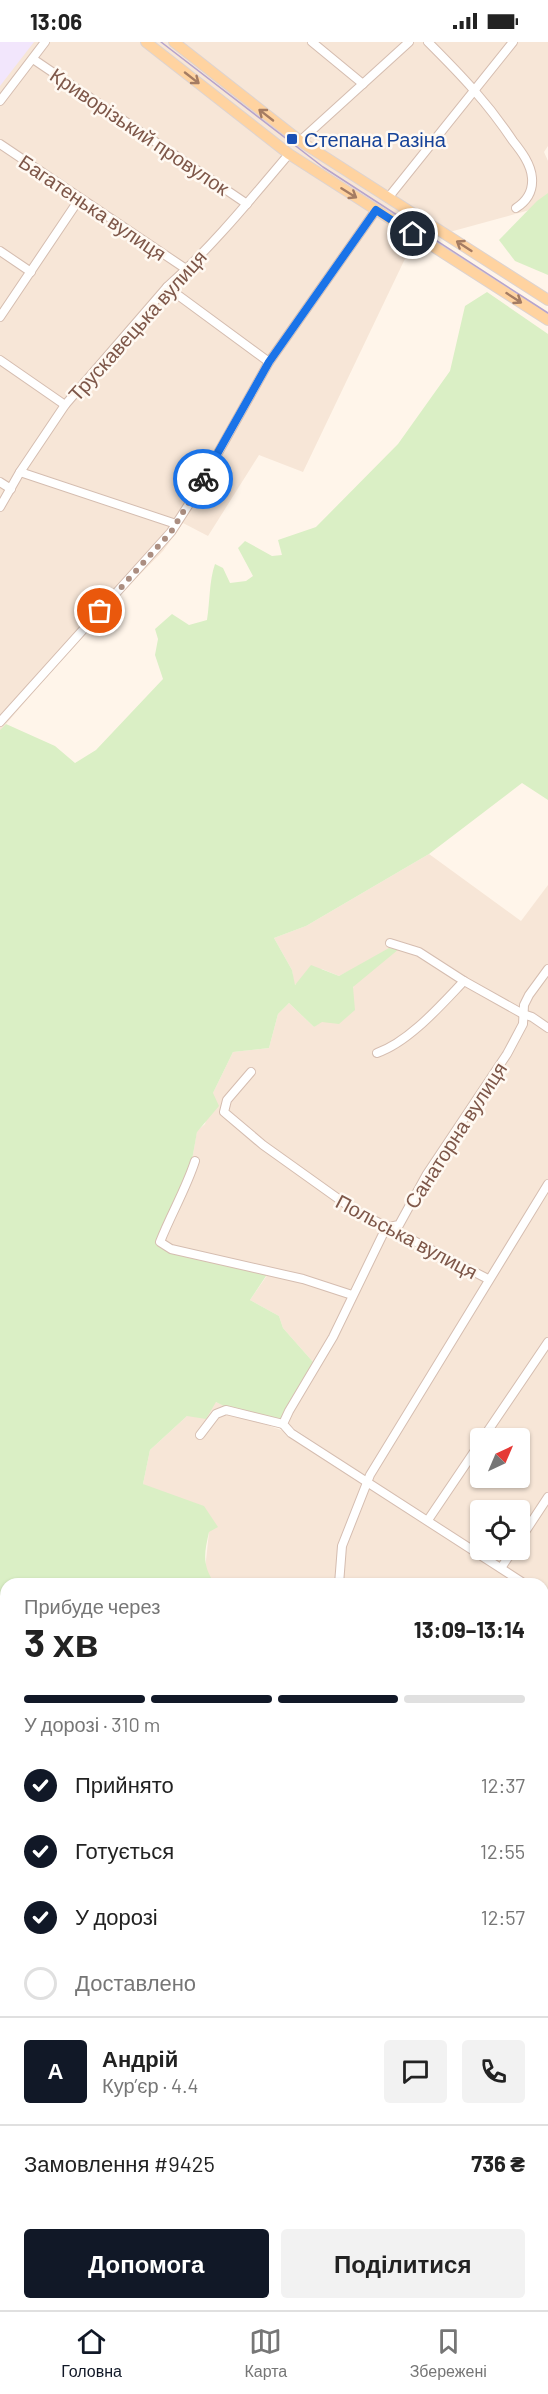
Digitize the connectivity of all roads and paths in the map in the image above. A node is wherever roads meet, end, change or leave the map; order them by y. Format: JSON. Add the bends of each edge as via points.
{"nodes":[{"id":1,"x":45,"y":42,"type":"edge"},
{"id":2,"x":146,"y":42,"type":"edge"},
{"id":3,"x":174,"y":42,"type":"edge"},
{"id":4,"x":312,"y":42,"type":"edge"},
{"id":5,"x":409,"y":42,"type":"edge"},
{"id":6,"x":428,"y":42,"type":"edge"},
{"id":7,"x":513,"y":42,"type":"edge"},
{"id":8,"x":33,"y":59,"type":"junction"},
{"id":9,"x":363,"y":84,"type":"junction"},
{"id":10,"x":475,"y":89,"type":"junction"},
{"id":11,"x":0,"y":101,"type":"edge"},
{"id":12,"x":300,"y":141,"type":"junction"},
{"id":13,"x":0,"y":144,"type":"edge"},
{"id":14,"x":289,"y":154,"type":"junction"},
{"id":15,"x":80,"y":198,"type":"junction"},
{"id":16,"x":388,"y":198,"type":"junction"},
{"id":17,"x":247,"y":204,"type":"junction"},
{"id":18,"x":516,"y":208,"type":"dead end"},
{"id":19,"x":376,"y":210,"type":"junction"},
{"id":20,"x":0,"y":251,"type":"edge"},
{"id":21,"x":186,"y":269,"type":"junction"},
{"id":22,"x":31,"y":272,"type":"junction"},
{"id":23,"x":167,"y":287,"type":"junction"},
{"id":24,"x":548,"y":300,"type":"edge"},
{"id":25,"x":0,"y":316,"type":"edge"},
{"id":26,"x":548,"y":320,"type":"edge"},
{"id":27,"x":0,"y":360,"type":"edge"},
{"id":28,"x":269,"y":362,"type":"junction"},
{"id":29,"x":65,"y":405,"type":"junction"},
{"id":30,"x":20,"y":472,"type":"junction"},
{"id":31,"x":0,"y":482,"type":"edge"},
{"id":32,"x":11,"y":489,"type":"junction"},
{"id":33,"x":0,"y":507,"type":"edge"},
{"id":34,"x":176,"y":524,"type":"junction"},
{"id":35,"x":0,"y":722,"type":"edge"},
{"id":36,"x":390,"y":943,"type":"dead end"},
{"id":37,"x":548,"y":969,"type":"edge"},
{"id":38,"x":464,"y":981,"type":"junction"},
{"id":39,"x":523,"y":1014,"type":"junction"},
{"id":40,"x":548,"y":1028,"type":"edge"},
{"id":41,"x":377,"y":1053,"type":"dead end"},
{"id":42,"x":252,"y":1072,"type":"dead end"},
{"id":43,"x":195,"y":1161,"type":"dead end"},
{"id":44,"x":548,"y":1184,"type":"edge"},
{"id":45,"x":389,"y":1227,"type":"junction"},
{"id":46,"x":488,"y":1279,"type":"junction"},
{"id":47,"x":352,"y":1295,"type":"junction"},
{"id":48,"x":548,"y":1342,"type":"edge"},
{"id":49,"x":283,"y":1424,"type":"junction"},
{"id":50,"x":490,"y":1428,"type":"edge"},
{"id":51,"x":200,"y":1435,"type":"dead end"},
{"id":52,"x":470,"y":1458,"type":"edge"},
{"id":53,"x":367,"y":1482,"type":"junction"},
{"id":54,"x":548,"y":1497,"type":"edge"},
{"id":55,"x":428,"y":1521,"type":"junction"},
{"id":56,"x":530,"y":1524,"type":"edge"},
{"id":57,"x":506,"y":1560,"type":"edge"},
{"id":58,"x":501,"y":1568,"type":"junction"},
{"id":59,"x":339,"y":1578,"type":"edge"},
{"id":60,"x":516,"y":1578,"type":"edge"}],
"edges":[{"from":1,"to":8,"type":"street"},
{"from":2,"to":14,"type":"main road","one_way":true},
{"from":12,"to":3,"type":"main road","one_way":true},
{"from":4,"to":9,"type":"street"},
{"from":5,"to":9,"type":"street"},
{"from":6,"to":10,"type":"street"},
{"from":7,"to":10,"type":"street"},
{"from":8,"to":11,"type":"street"},
{"from":8,"to":17,"type":"street","name":"Криворізький провулок"},
{"from":9,"to":12,"type":"street"},
{"from":10,"to":16,"type":"street"},
{"from":10,"to":18,"type":"street","via":[[526,159],[532,176],[531,191]]},
{"from":12,"to":16,"type":"main road"},
{"from":13,"to":15,"type":"street","name":"Багатенька вулиця"},
{"from":14,"to":17,"type":"street","name":"Трускавецька вулиця"},
{"from":14,"to":19,"type":"main road","one_way":true},
{"from":15,"to":21,"type":"street","name":"Багатенька вулиця"},
{"from":15,"to":22,"type":"street"},
{"from":24,"to":16,"type":"main road","one_way":true},
{"from":17,"to":21,"type":"street","name":"Трускавецька вулиця"},
{"from":19,"to":26,"type":"main road","one_way":true},
{"from":19,"to":28,"type":"street"},
{"from":20,"to":22,"type":"street"},
{"from":21,"to":23,"type":"street","name":"Трускавецька вулиця"},
{"from":22,"to":25,"type":"street"},
{"from":23,"to":28,"type":"street"},
{"from":23,"to":29,"type":"street","name":"Трускавецька вулиця"},
{"from":27,"to":29,"type":"street"},
{"from":28,"to":34,"type":"street"},
{"from":29,"to":30,"type":"street","name":"Трускавецька вулиця"},
{"from":30,"to":32,"type":"street","name":"Трускавецька вулиця"},
{"from":30,"to":34,"type":"street"},
{"from":31,"to":32,"type":"street"},
{"from":32,"to":33,"type":"street","name":"Трускавецька вулиця"},
{"from":34,"to":35,"type":"street"},
{"from":36,"to":38,"type":"street","via":[[418,952]]},
{"from":37,"to":39,"type":"street","name":"Санаторна вулиця","via":[[529,995]]},
{"from":38,"to":39,"type":"street"},
{"from":38,"to":41,"type":"street","via":[[429,1017]]},
{"from":39,"to":40,"type":"street"},
{"from":39,"to":45,"type":"street","name":"Санаторна вулиця","via":[[523,1024],[507,1054],[427,1174],[399,1225]]},
{"from":42,"to":45,"type":"street","name":"Польська вулиця","via":[[227,1100],[224,1112],[330,1195]]},
{"from":43,"to":47,"type":"street","via":[[162,1245],[303,1279]]},
{"from":44,"to":46,"type":"street","name":"Польська вулиця"},
{"from":45,"to":46,"type":"street","name":"Польська вулиця"},
{"from":45,"to":47,"type":"street","name":"Санаторна вулиця"},
{"from":46,"to":53,"type":"street","name":"Польська вулиця"},
{"from":47,"to":49,"type":"street","name":"Санаторна вулиця","via":[[333,1337]]},
{"from":48,"to":50,"type":"street"},
{"from":49,"to":51,"type":"street","via":[[226,1410],[216,1414]]},
{"from":49,"to":53,"type":"street"},
{"from":52,"to":55,"type":"street"},
{"from":53,"to":55,"type":"street"},
{"from":53,"to":59,"type":"street","name":"Польська вулиця","via":[[342,1546]]},
{"from":54,"to":56,"type":"street"},
{"from":55,"to":58,"type":"street"},
{"from":57,"to":58,"type":"street"},
{"from":58,"to":60,"type":"street"}]}
